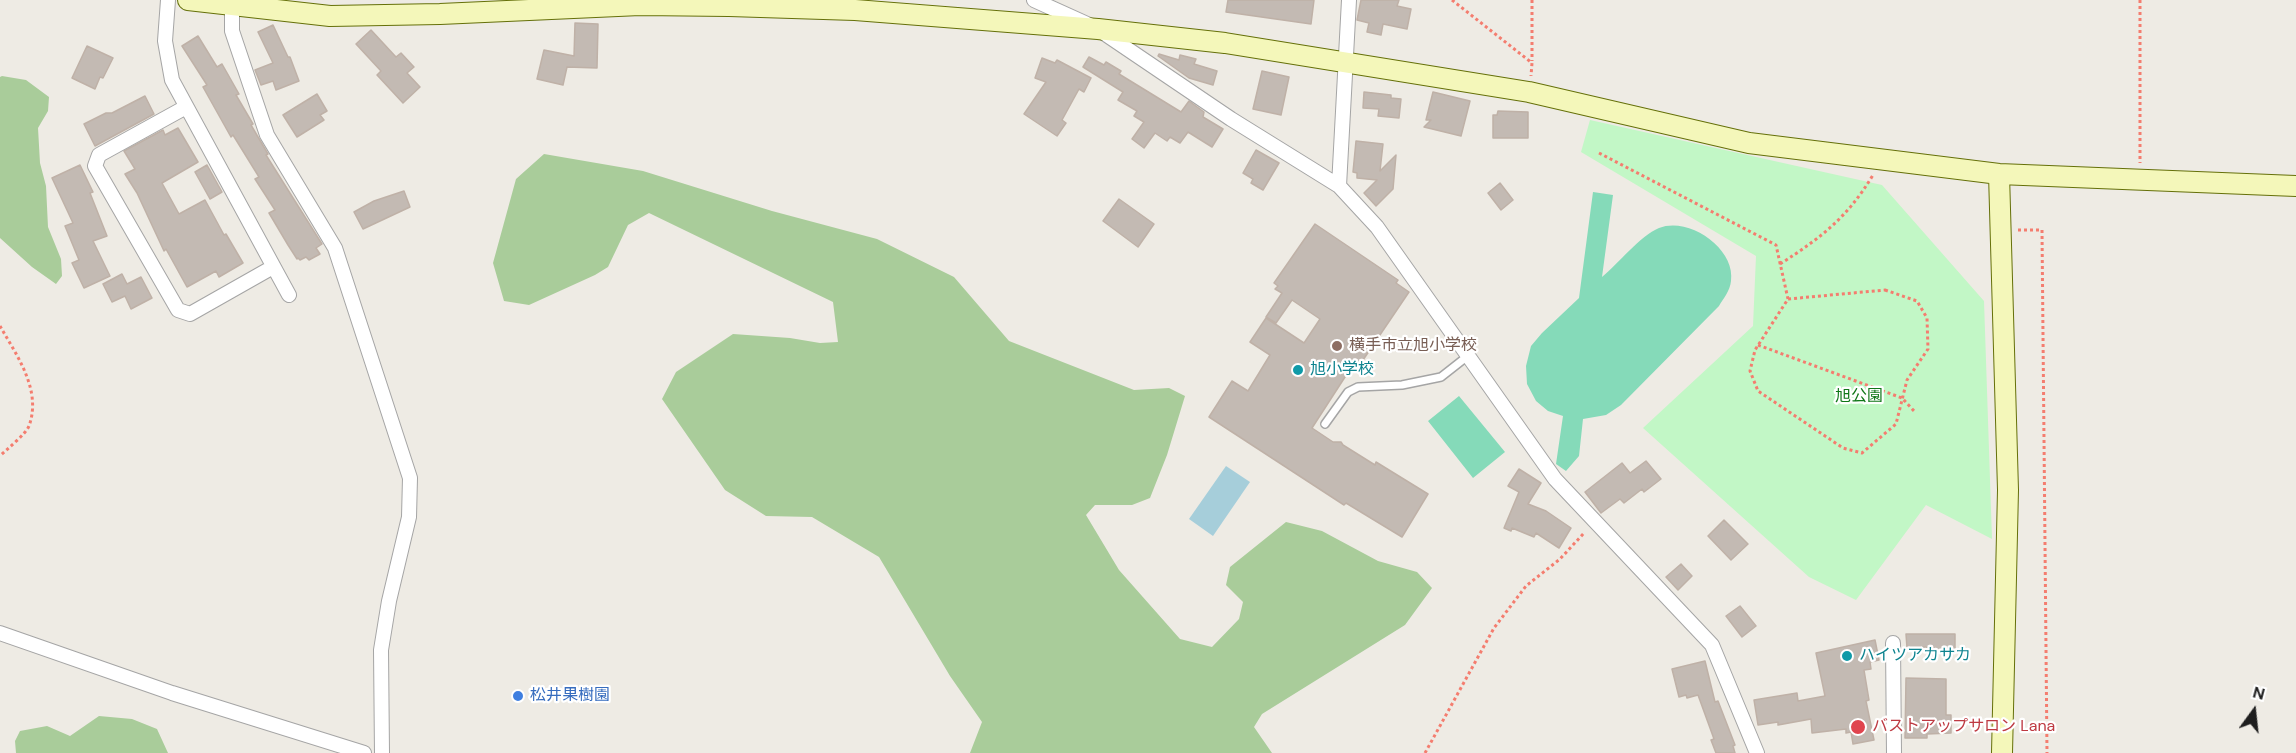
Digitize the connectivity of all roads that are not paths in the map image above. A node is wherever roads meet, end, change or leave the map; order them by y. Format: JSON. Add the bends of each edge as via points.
{"nodes":[{"id":1,"x":168,"y":0,"type":"edge"},
{"id":2,"x":188,"y":0,"type":"edge"},
{"id":3,"x":1034,"y":0,"type":"edge"},
{"id":4,"x":1349,"y":0,"type":"edge"},
{"id":5,"x":728,"y":3,"type":"edge"},
{"id":6,"x":232,"y":6,"type":"junction"},
{"id":7,"x":1098,"y":29,"type":"junction"},
{"id":8,"x":1346,"y":61,"type":"junction"},
{"id":9,"x":186,"y":107,"type":"junction"},
{"id":10,"x":1999,"y":174,"type":"junction"},
{"id":11,"x":1339,"y":186,"type":"junction"},
{"id":12,"x":2296,"y":186,"type":"edge"},
{"id":13,"x":273,"y":267,"type":"junction"},
{"id":14,"x":289,"y":295,"type":"dead end"},
{"id":15,"x":1468,"y":355,"type":"junction"},
{"id":16,"x":1325,"y":424,"type":"dead end"},
{"id":17,"x":0,"y":633,"type":"edge"},
{"id":18,"x":1893,"y":643,"type":"dead end"},
{"id":19,"x":364,"y":753,"type":"edge"},
{"id":20,"x":382,"y":753,"type":"edge"},
{"id":21,"x":1757,"y":753,"type":"edge"},
{"id":22,"x":1894,"y":753,"type":"edge"},
{"id":23,"x":2002,"y":753,"type":"edge"}],
"edges":[{"from":1,"to":9,"type":"street","via":[[165,41],[172,80]]},
{"from":2,"to":6,"type":"street"},
{"from":3,"to":7,"type":"street"},
{"from":4,"to":8,"type":"street"},
{"from":5,"to":6,"type":"street","via":[[330,16]]},
{"from":5,"to":7,"type":"street"},
{"from":6,"to":20,"type":"street","via":[[232,31],[267,135],[335,248],[410,478],[409,517],[388,602],[381,650]]},
{"from":7,"to":8,"type":"street"},
{"from":7,"to":11,"type":"street"},
{"from":8,"to":10,"type":"street","via":[[1529,92],[1749,144]]},
{"from":8,"to":11,"type":"street"},
{"from":9,"to":13,"type":"street"},
{"from":9,"to":13,"type":"street","via":[[99,155],[94,166],[178,310],[190,314]]},
{"from":10,"to":12,"type":"street"},
{"from":10,"to":23,"type":"street","via":[[2008,490]]},
{"from":11,"to":15,"type":"street","via":[[1377,227]]},
{"from":13,"to":14,"type":"street"},
{"from":15,"to":16,"type":"lane","via":[[1441,377],[1402,385],[1358,387],[1348,392]]},
{"from":15,"to":21,"type":"street","via":[[1555,479],[1712,645]]},
{"from":17,"to":19,"type":"street","via":[[172,693]]},
{"from":18,"to":22,"type":"street"}]}
